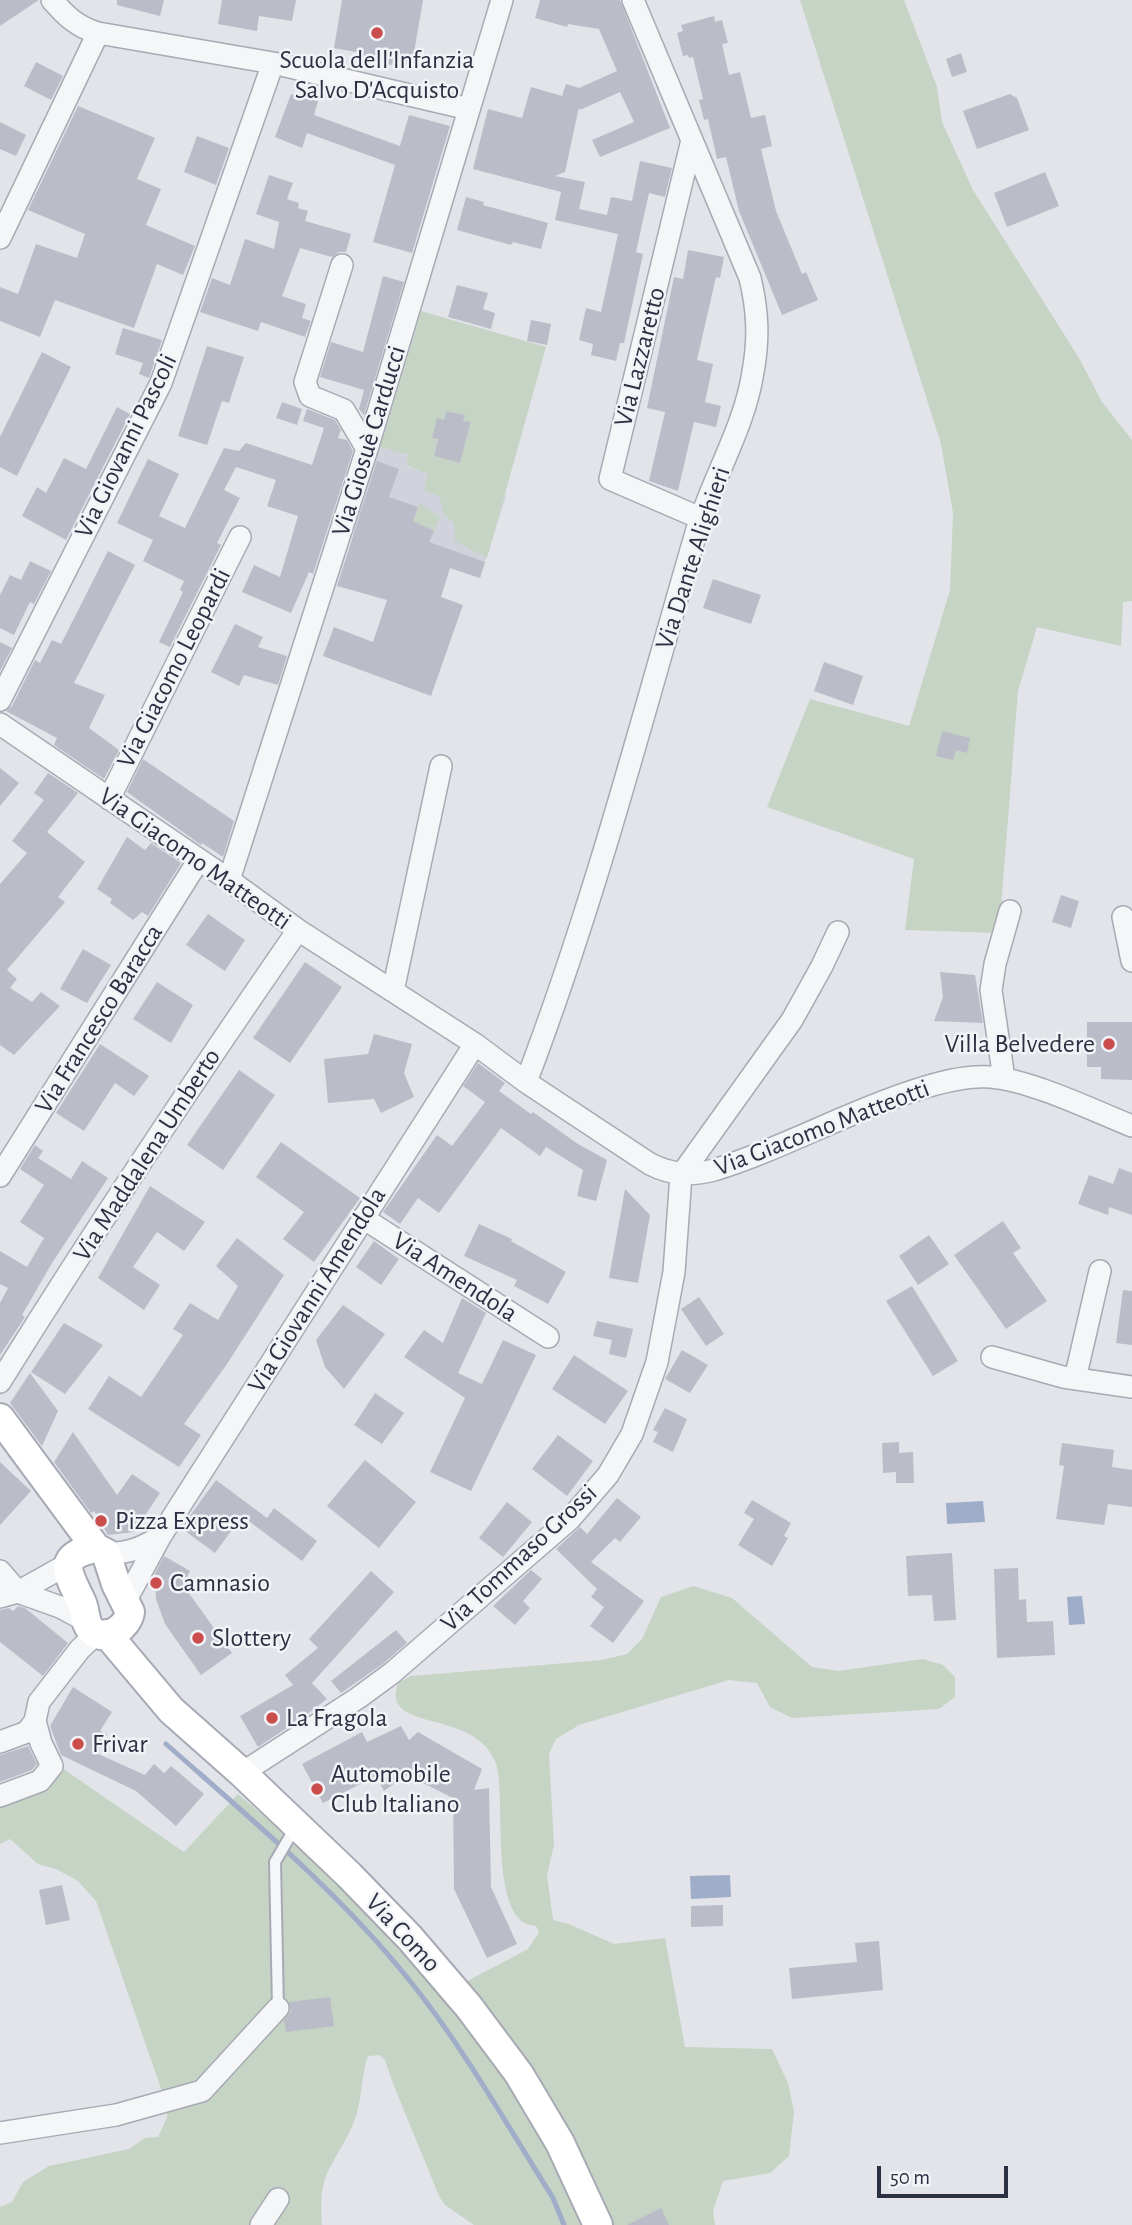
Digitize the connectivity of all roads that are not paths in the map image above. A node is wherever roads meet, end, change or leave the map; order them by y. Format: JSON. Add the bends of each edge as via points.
{"nodes":[{"id":1,"x":52,"y":0,"type":"edge"},
{"id":2,"x":502,"y":0,"type":"edge"},
{"id":3,"x":633,"y":0,"type":"edge"},
{"id":4,"x":97,"y":33,"type":"junction"},
{"id":5,"x":273,"y":63,"type":"junction"},
{"id":6,"x":469,"y":109,"type":"junction"},
{"id":7,"x":692,"y":140,"type":"junction"},
{"id":8,"x":0,"y":238,"type":"edge"},
{"id":9,"x":342,"y":265,"type":"dead end"},
{"id":10,"x":368,"y":449,"type":"junction"},
{"id":11,"x":700,"y":518,"type":"junction"},
{"id":12,"x":240,"y":537,"type":"dead end"},
{"id":13,"x":0,"y":700,"type":"edge"},
{"id":14,"x":0,"y":724,"type":"edge"},
{"id":15,"x":441,"y":766,"type":"dead end"},
{"id":16,"x":108,"y":799,"type":"junction"},
{"id":17,"x":198,"y":860,"type":"junction"},
{"id":18,"x":229,"y":880,"type":"junction"},
{"id":19,"x":1010,"y":911,"type":"dead end"},
{"id":20,"x":1122,"y":917,"type":"dead end"},
{"id":21,"x":298,"y":930,"type":"junction"},
{"id":22,"x":838,"y":932,"type":"dead end"},
{"id":23,"x":1132,"y":961,"type":"edge"},
{"id":24,"x":393,"y":991,"type":"junction"},
{"id":25,"x":475,"y":1044,"type":"junction"},
{"id":26,"x":1004,"y":1079,"type":"junction"},
{"id":27,"x":526,"y":1082,"type":"junction"},
{"id":28,"x":1132,"y":1126,"type":"edge"},
{"id":29,"x":681,"y":1175,"type":"junction"},
{"id":30,"x":0,"y":1177,"type":"edge"},
{"id":31,"x":363,"y":1218,"type":"junction"},
{"id":32,"x":1100,"y":1271,"type":"dead end"},
{"id":33,"x":548,"y":1337,"type":"dead end"},
{"id":34,"x":992,"y":1357,"type":"dead end"},
{"id":35,"x":1075,"y":1379,"type":"junction"},
{"id":36,"x":0,"y":1382,"type":"edge"},
{"id":37,"x":1132,"y":1387,"type":"edge"},
{"id":38,"x":0,"y":1419,"type":"edge"},
{"id":39,"x":160,"y":1537,"type":"junction"},
{"id":40,"x":86,"y":1555,"type":"junction"},
{"id":41,"x":0,"y":1570,"type":"edge"},
{"id":42,"x":43,"y":1577,"type":"junction"},
{"id":43,"x":9,"y":1595,"type":"edge"},
{"id":44,"x":109,"y":1621,"type":"junction"},
{"id":45,"x":35,"y":1721,"type":"junction"},
{"id":46,"x":0,"y":1742,"type":"edge"},
{"id":47,"x":243,"y":1773,"type":"junction"},
{"id":48,"x":0,"y":1796,"type":"edge"},
{"id":49,"x":296,"y":1826,"type":"junction"},
{"id":50,"x":278,"y":2008,"type":"joint"},
{"id":51,"x":0,"y":2133,"type":"edge"},
{"id":52,"x":278,"y":2199,"type":"dead end"},
{"id":53,"x":261,"y":2225,"type":"edge"},
{"id":54,"x":598,"y":2225,"type":"edge"}],
"edges":[{"from":1,"to":4,"type":"street","via":[[68,18]]},
{"from":2,"to":6,"type":"street","name":"Via Giosuè Carducci"},
{"from":3,"to":7,"type":"street","name":"Via Dante Alighieri"},
{"from":4,"to":5,"type":"street"},
{"from":4,"to":8,"type":"street"},
{"from":5,"to":6,"type":"street"},
{"from":5,"to":13,"type":"street","name":"Via Giovanni Pascoli","via":[[161,383]]},
{"from":6,"to":10,"type":"street","name":"Via Giosuè Carducci"},
{"from":7,"to":11,"type":"street","name":"Via Dante Alighieri","via":[[750,278],[758,333],[738,429]]},
{"from":7,"to":11,"type":"street","name":"Via Lazzaretto","via":[[610,479]]},
{"from":9,"to":10,"type":"street","via":[[305,382],[310,396],[344,410]]},
{"from":10,"to":18,"type":"street","name":"Via Giosuè Carducci"},
{"from":11,"to":27,"type":"street","name":"Via Dante Alighieri","via":[[593,889]]},
{"from":12,"to":16,"type":"street","name":"Via Giacomo Leopardi"},
{"from":14,"to":16,"type":"street","name":"Via Giacomo Matteotti"},
{"from":15,"to":24,"type":"street"},
{"from":16,"to":17,"type":"street","name":"Via Giacomo Matteotti"},
{"from":17,"to":18,"type":"street","name":"Via Giacomo Matteotti"},
{"from":17,"to":30,"type":"street","name":"Via Francesco Baracca"},
{"from":18,"to":21,"type":"street","name":"Via Giacomo Matteotti"},
{"from":19,"to":26,"type":"street","via":[[991,990]]},
{"from":20,"to":23,"type":"street"},
{"from":21,"to":24,"type":"street","name":"Via Giacomo Matteotti"},
{"from":21,"to":36,"type":"street","name":"Via Maddalena Umberto"},
{"from":22,"to":29,"type":"street","name":"Via Giacomo Matteotti","via":[[792,1020]]},
{"from":24,"to":25,"type":"street","name":"Via Giacomo Matteotti"},
{"from":25,"to":27,"type":"street","name":"Via Giacomo Matteotti"},
{"from":25,"to":31,"type":"street","name":"Via Giovanni Amendola"},
{"from":26,"to":28,"type":"street","name":"Via Giacomo Matteotti"},
{"from":26,"to":29,"type":"street","name":"Via Giacomo Matteotti","via":[[967,1078],[917,1090],[722,1168]]},
{"from":27,"to":29,"type":"street","name":"Via Giacomo Matteotti","via":[[650,1164]]},
{"from":29,"to":47,"type":"street","name":"Via Tommaso Grossi","via":[[674,1272],[663,1339],[642,1412],[621,1455],[596,1490],[570,1519],[374,1686]]},
{"from":31,"to":33,"type":"street","name":"Via Amendola"},
{"from":31,"to":39,"type":"street","name":"Via Giovanni Amendola"},
{"from":32,"to":35,"type":"street"},
{"from":34,"to":35,"type":"street"},
{"from":35,"to":37,"type":"street"},
{"from":38,"to":40,"type":"main road","via":[[61,1503]]},
{"from":39,"to":40,"type":"street","via":[[125,1554]]},
{"from":39,"to":44,"type":"street","name":"Via Giovanni Amendola"},
{"from":40,"to":42,"type":"street"},
{"from":40,"to":44,"type":"main road","via":[[116,1584]]},
{"from":40,"to":44,"type":"main road","via":[[69,1580],[81,1601]]},
{"from":41,"to":42,"type":"street"},
{"from":41,"to":43,"type":"street"},
{"from":42,"to":43,"type":"street"},
{"from":43,"to":44,"type":"street"},
{"from":44,"to":45,"type":"street","name":"Via Giovanni Amendola","via":[[80,1649],[39,1702]]},
{"from":44,"to":47,"type":"main road","name":"Via Como","via":[[151,1685],[181,1720]]},
{"from":45,"to":46,"type":"street","via":[[27,1732]]},
{"from":45,"to":48,"type":"street","via":[[52,1766],[40,1781]]},
{"from":47,"to":49,"type":"main road","name":"Via Como"},
{"from":49,"to":50,"type":"lane","via":[[275,1862]]},
{"from":49,"to":54,"type":"main road","name":"Via Como","via":[[410,1938],[469,2007],[519,2074],[560,2143]]},
{"from":50,"to":51,"type":"street","via":[[202,2091],[116,2115]]},
{"from":52,"to":53,"type":"street"}]}
